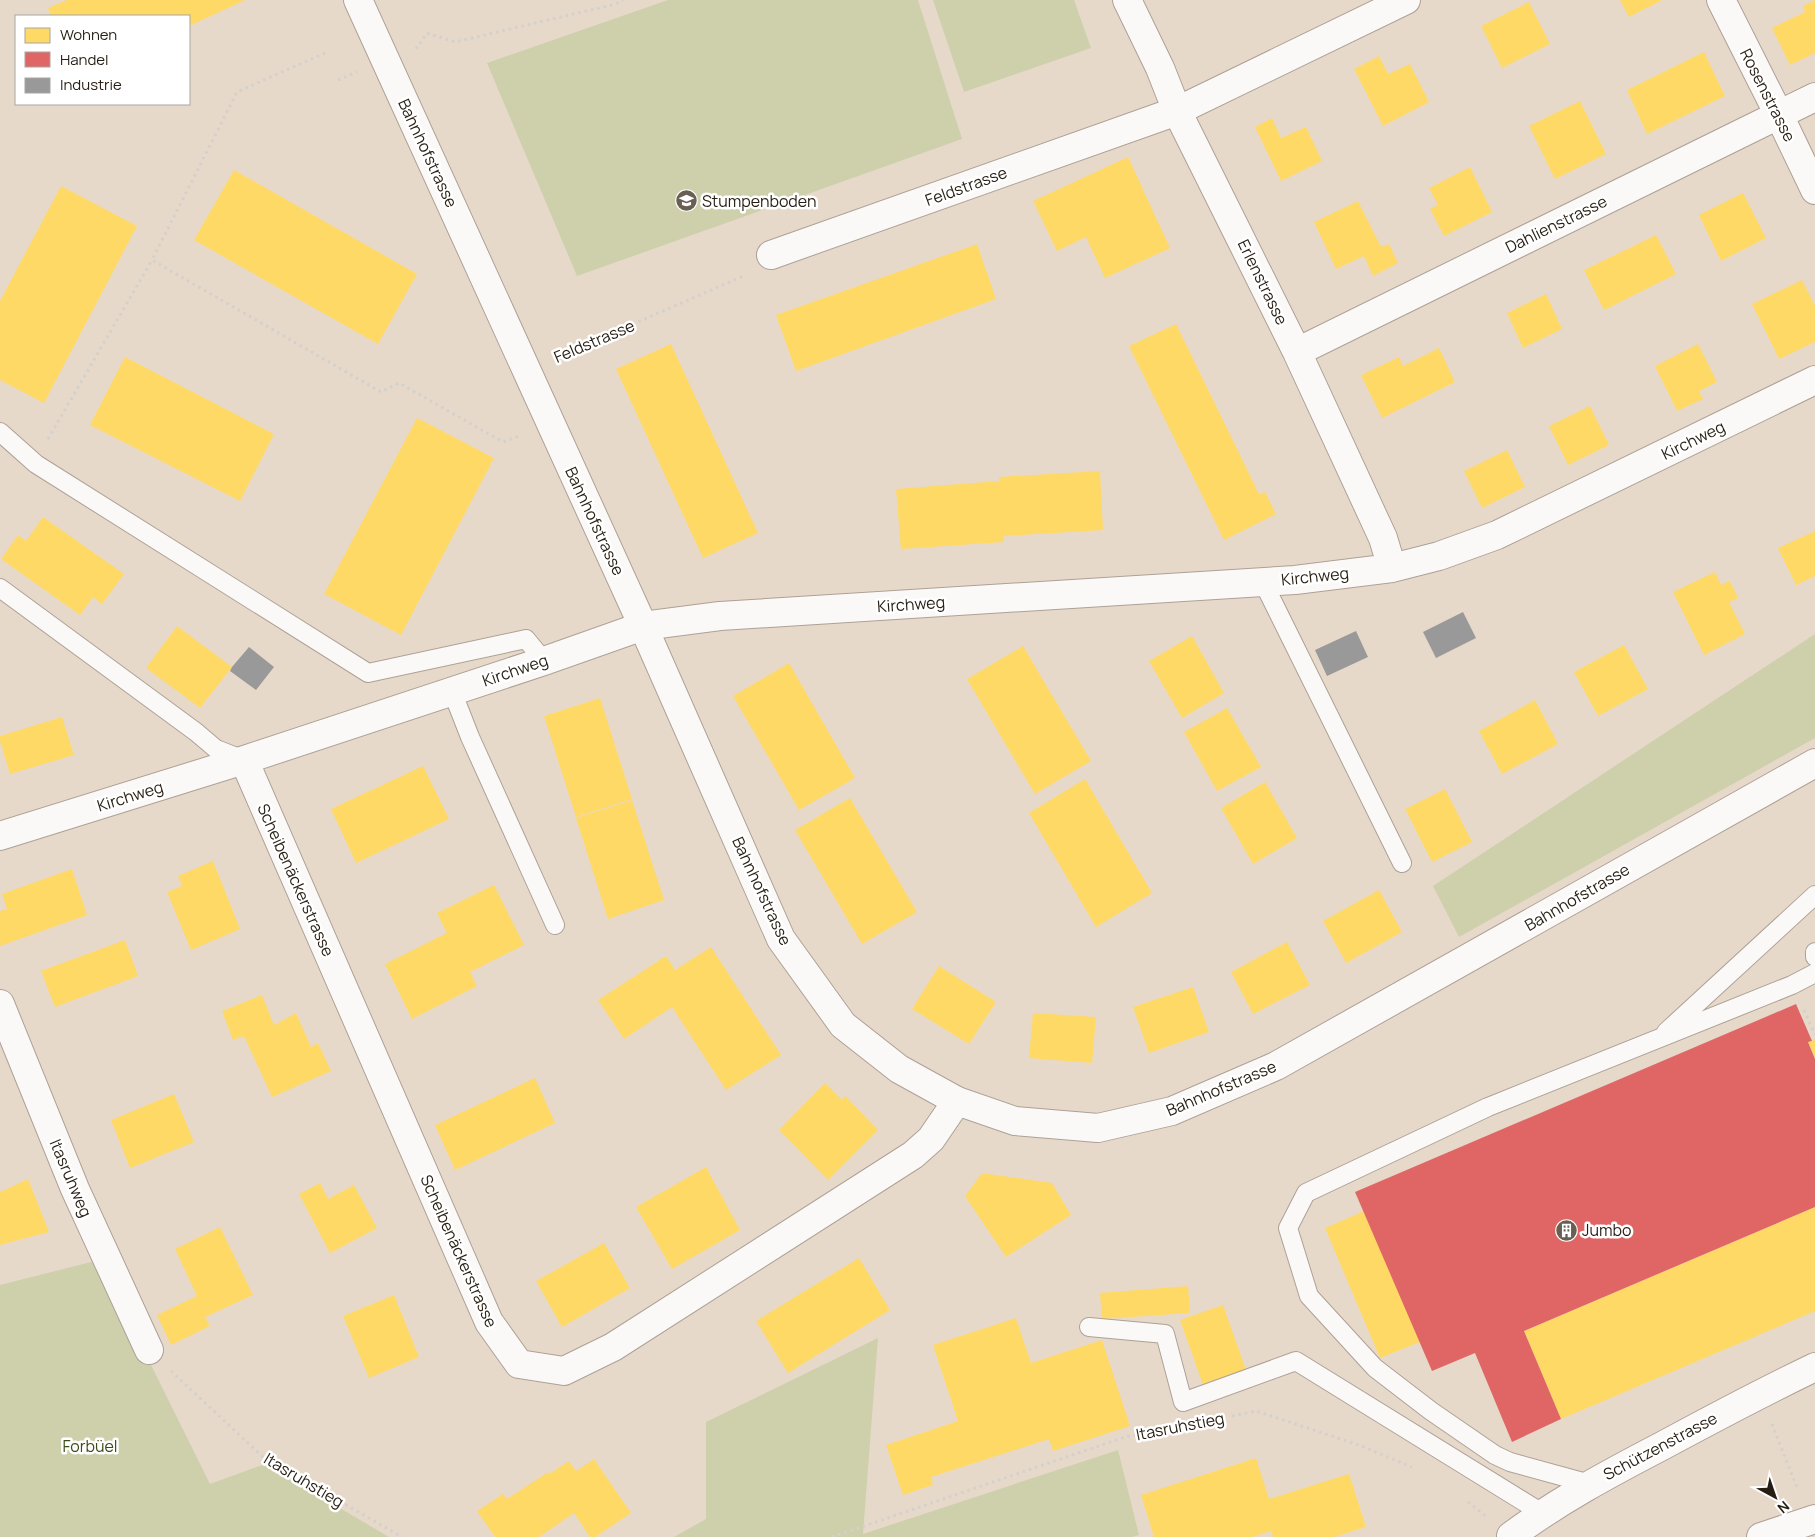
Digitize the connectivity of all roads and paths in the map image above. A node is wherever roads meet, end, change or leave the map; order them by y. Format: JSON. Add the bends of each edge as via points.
{"nodes":[{"id":1,"x":358,"y":0,"type":"edge"},
{"id":2,"x":623,"y":0,"type":"edge"},
{"id":3,"x":1127,"y":0,"type":"edge"},
{"id":4,"x":1406,"y":0,"type":"edge"},
{"id":5,"x":1721,"y":0,"type":"edge"},
{"id":6,"x":326,"y":53,"type":"dead end"},
{"id":7,"x":385,"y":60,"type":"junction"},
{"id":8,"x":1815,"y":97,"type":"edge"},
{"id":9,"x":1177,"y":111,"type":"junction"},
{"id":10,"x":1779,"y":115,"type":"junction"},
{"id":11,"x":1815,"y":190,"type":"edge"},
{"id":12,"x":772,"y":255,"type":"joint"},
{"id":13,"x":152,"y":260,"type":"junction"},
{"id":14,"x":1297,"y":352,"type":"junction"},
{"id":15,"x":526,"y":370,"type":"junction"},
{"id":16,"x":1815,"y":380,"type":"edge"},
{"id":17,"x":0,"y":432,"type":"edge"},
{"id":18,"x":522,"y":435,"type":"dead end"},
{"id":19,"x":48,"y":439,"type":"dead end"},
{"id":20,"x":1392,"y":568,"type":"junction"},
{"id":21,"x":1263,"y":582,"type":"junction"},
{"id":22,"x":0,"y":588,"type":"edge"},
{"id":23,"x":643,"y":626,"type":"junction"},
{"id":24,"x":544,"y":661,"type":"junction"},
{"id":25,"x":452,"y":691,"type":"junction"},
{"id":26,"x":244,"y":760,"type":"junction"},
{"id":27,"x":1815,"y":763,"type":"edge"},
{"id":28,"x":0,"y":836,"type":"edge"},
{"id":29,"x":1402,"y":863,"type":"dead end"},
{"id":30,"x":1815,"y":895,"type":"edge"},
{"id":31,"x":555,"y":925,"type":"dead end"},
{"id":32,"x":1815,"y":952,"type":"edge"},
{"id":33,"x":1815,"y":957,"type":"edge"},
{"id":34,"x":1815,"y":974,"type":"edge"},
{"id":35,"x":0,"y":1004,"type":"edge"},
{"id":36,"x":1658,"y":1039,"type":"junction"},
{"id":37,"x":957,"y":1101,"type":"junction"},
{"id":38,"x":1089,"y":1327,"type":"dead end"},
{"id":39,"x":149,"y":1350,"type":"joint"},
{"id":40,"x":1815,"y":1367,"type":"edge"},
{"id":41,"x":1761,"y":1393,"type":"junction"},
{"id":42,"x":1228,"y":1416,"type":"dead end"},
{"id":43,"x":1181,"y":1426,"type":"dead end"},
{"id":44,"x":1421,"y":1471,"type":"dead end"},
{"id":45,"x":1590,"y":1484,"type":"junction"},
{"id":46,"x":1467,"y":1502,"type":"dead end"},
{"id":47,"x":1542,"y":1513,"type":"junction"},
{"id":48,"x":1812,"y":1520,"type":"edge"},
{"id":49,"x":1504,"y":1536,"type":"edge"},
{"id":50,"x":402,"y":1537,"type":"edge"},
{"id":51,"x":832,"y":1537,"type":"edge"},
{"id":52,"x":1761,"y":1537,"type":"edge"}],
"edges":[{"from":1,"to":7,"type":"street","name":"Bahnhofstrasse"},
{"from":2,"to":7,"type":"path","via":[[455,42],[428,33],[417,48]]},
{"from":3,"to":9,"type":"street","name":"Erlenstrasse"},
{"from":4,"to":9,"type":"street","name":"Feldstrasse"},
{"from":5,"to":10,"type":"street","name":"Rosenstrasse"},
{"from":6,"to":13,"type":"path","via":[[237,92]]},
{"from":7,"to":15,"type":"street","name":"Bahnhofstrasse"},
{"from":8,"to":10,"type":"street","name":"Dahlienstrasse"},
{"from":9,"to":12,"type":"street","name":"Feldstrasse"},
{"from":9,"to":14,"type":"street","name":"Erlenstrasse"},
{"from":10,"to":11,"type":"street","name":"Rosenstrasse"},
{"from":10,"to":14,"type":"street","name":"Dahlienstrasse"},
{"from":12,"to":15,"type":"path","name":"Feldstrasse","via":[[744,277]]},
{"from":13,"to":18,"type":"path","via":[[381,392],[399,383],[503,442]]},
{"from":13,"to":19,"type":"path"},
{"from":14,"to":20,"type":"street","name":"Erlenstrasse","via":[[1383,538]]},
{"from":15,"to":23,"type":"street","name":"Bahnhofstrasse"},
{"from":16,"to":20,"type":"street","name":"Kirchweg","via":[[1496,535],[1439,556]]},
{"from":17,"to":24,"type":"lane","via":[[36,464],[368,673],[526,639]]},
{"from":20,"to":21,"type":"street","name":"Kirchweg"},
{"from":21,"to":23,"type":"street","name":"Kirchweg","via":[[720,616]]},
{"from":21,"to":29,"type":"lane"},
{"from":22,"to":26,"type":"lane","via":[[216,749]]},
{"from":23,"to":24,"type":"street","name":"Kirchweg"},
{"from":23,"to":37,"type":"street","name":"Bahnhofstrasse","via":[[781,939],[843,1025],[899,1069]]},
{"from":24,"to":25,"type":"street","name":"Kirchweg"},
{"from":25,"to":26,"type":"street","name":"Kirchweg"},
{"from":25,"to":31,"type":"lane"},
{"from":26,"to":28,"type":"street","name":"Kirchweg"},
{"from":26,"to":37,"type":"street","name":"Scheibenäckerstrasse","via":[[489,1322],[519,1364],[564,1371],[614,1347],[913,1155],[931,1138]]},
{"from":27,"to":37,"type":"street","name":"Bahnhofstrasse","via":[[1276,1066],[1172,1111],[1098,1128],[1015,1121]]},
{"from":30,"to":36,"type":"lane"},
{"from":32,"to":33,"type":"lane"},
{"from":34,"to":36,"type":"lane"},
{"from":35,"to":39,"type":"street","name":"Itasruhweg","via":[[75,1189]]},
{"from":36,"to":45,"type":"lane","via":[[1488,1106],[1306,1193],[1288,1228],[1308,1296],[1375,1368],[1495,1454],[1510,1462]]},
{"from":38,"to":47,"type":"lane","via":[[1166,1334],[1184,1402],[1296,1361]]},
{"from":39,"to":50,"type":"path","name":"Itasruhstieg","via":[[263,1457]]},
{"from":40,"to":41,"type":"street","name":"Schützenstrasse"},
{"from":41,"to":45,"type":"street","name":"Schützenstrasse"},
{"from":41,"to":48,"type":"path"},
{"from":42,"to":44,"type":"path","name":"Itasruhstieg","via":[[1256,1411],[1359,1445]]},
{"from":43,"to":51,"type":"path","name":"Itasruhstieg","via":[[1125,1437]]},
{"from":45,"to":47,"type":"street","name":"Schützenstrasse"},
{"from":46,"to":49,"type":"path"},
{"from":47,"to":49,"type":"street","name":"Schützenstrasse"},
{"from":48,"to":52,"type":"street"}]}
